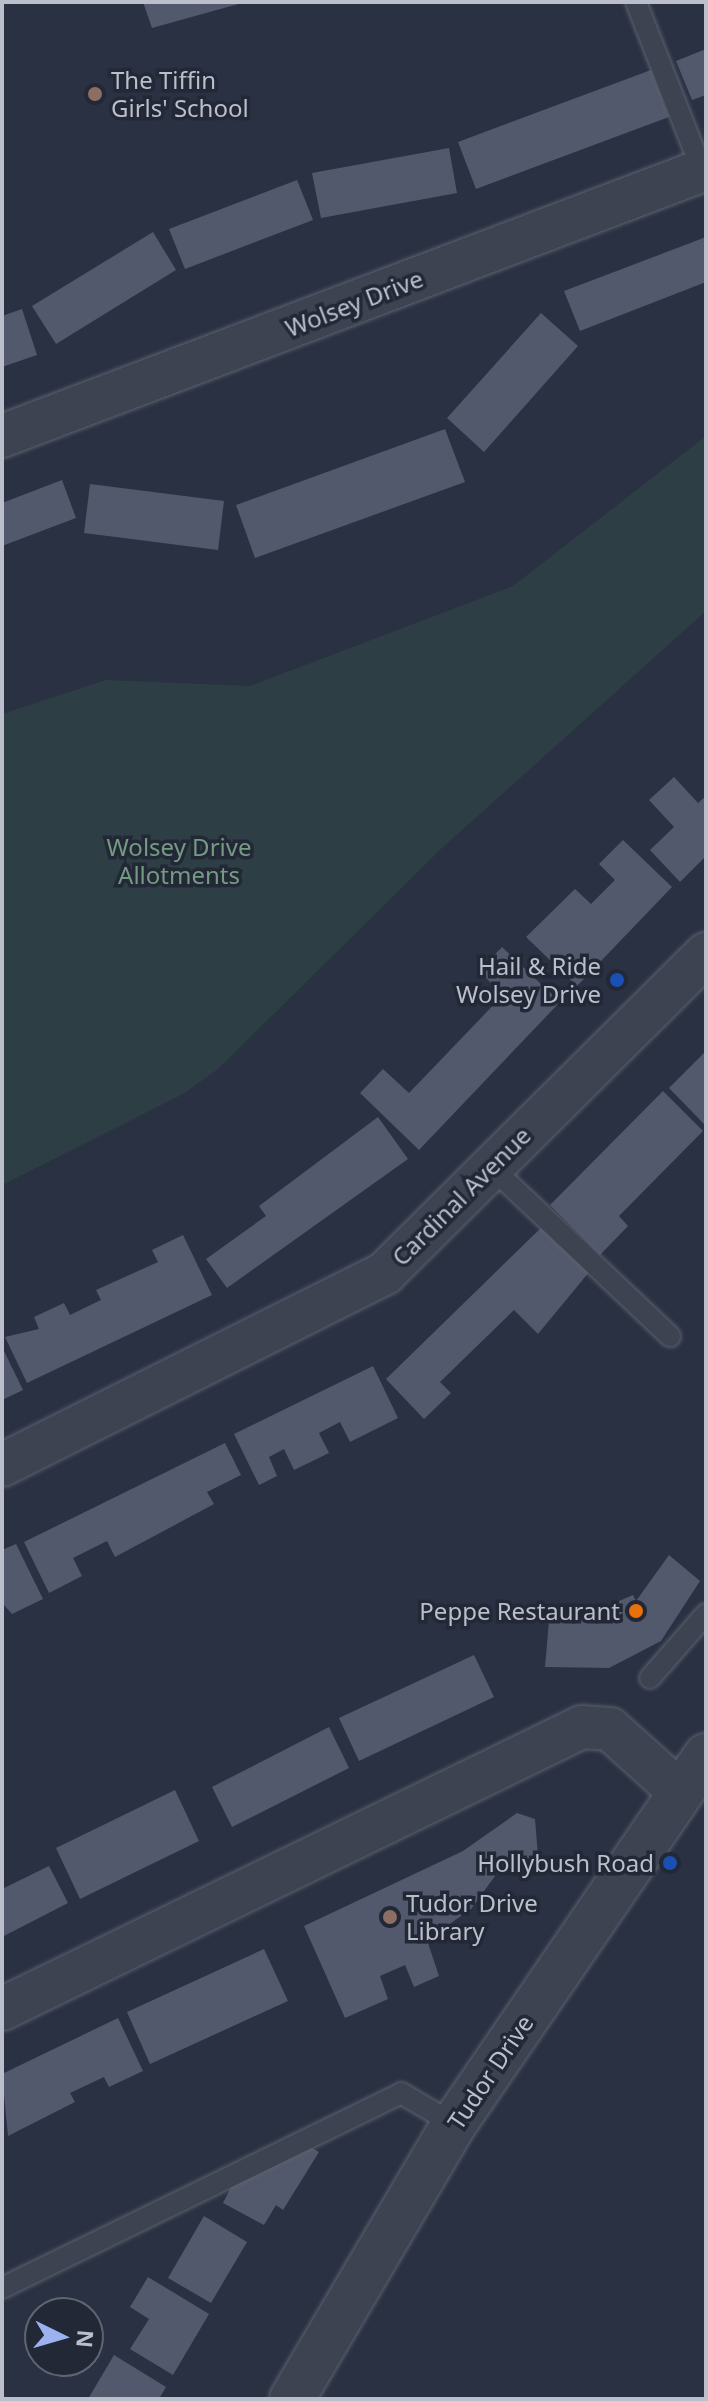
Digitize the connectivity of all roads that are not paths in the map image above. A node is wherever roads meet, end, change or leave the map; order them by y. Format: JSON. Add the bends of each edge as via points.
{"nodes":[{"id":1,"x":636,"y":2,"type":"edge"},
{"id":2,"x":704,"y":169,"type":"edge"},
{"id":3,"x":2,"y":436,"type":"edge"},
{"id":4,"x":706,"y":954,"type":"edge"},
{"id":5,"x":490,"y":1166,"type":"junction"},
{"id":6,"x":670,"y":1336,"type":"dead end"},
{"id":7,"x":2,"y":1465,"type":"edge"},
{"id":8,"x":706,"y":1614,"type":"edge"},
{"id":9,"x":650,"y":1678,"type":"dead end"},
{"id":10,"x":706,"y":1756,"type":"edge"},
{"id":11,"x":680,"y":1792,"type":"junction"},
{"id":12,"x":2,"y":2009,"type":"edge"},
{"id":13,"x":454,"y":2124,"type":"junction"},
{"id":14,"x":2,"y":2288,"type":"edge"},
{"id":15,"x":292,"y":2399,"type":"edge"}],
"edges":[{"from":1,"to":2,"type":"lane"},
{"from":2,"to":3,"type":"street","name":"Wolsey Drive"},
{"from":4,"to":5,"type":"street","name":"Cardinal Avenue"},
{"from":5,"to":6,"type":"lane"},
{"from":5,"to":7,"type":"street","name":"Cardinal Avenue","via":[[385,1273]]},
{"from":8,"to":9,"type":"lane"},
{"from":10,"to":11,"type":"street","name":"Tudor Drive"},
{"from":11,"to":12,"type":"street","via":[[610,1729],[582,1727]]},
{"from":11,"to":13,"type":"street","name":"Tudor Drive"},
{"from":13,"to":14,"type":"lane","via":[[401,2093]]},
{"from":13,"to":15,"type":"street","name":"Tudor Drive"}]}
